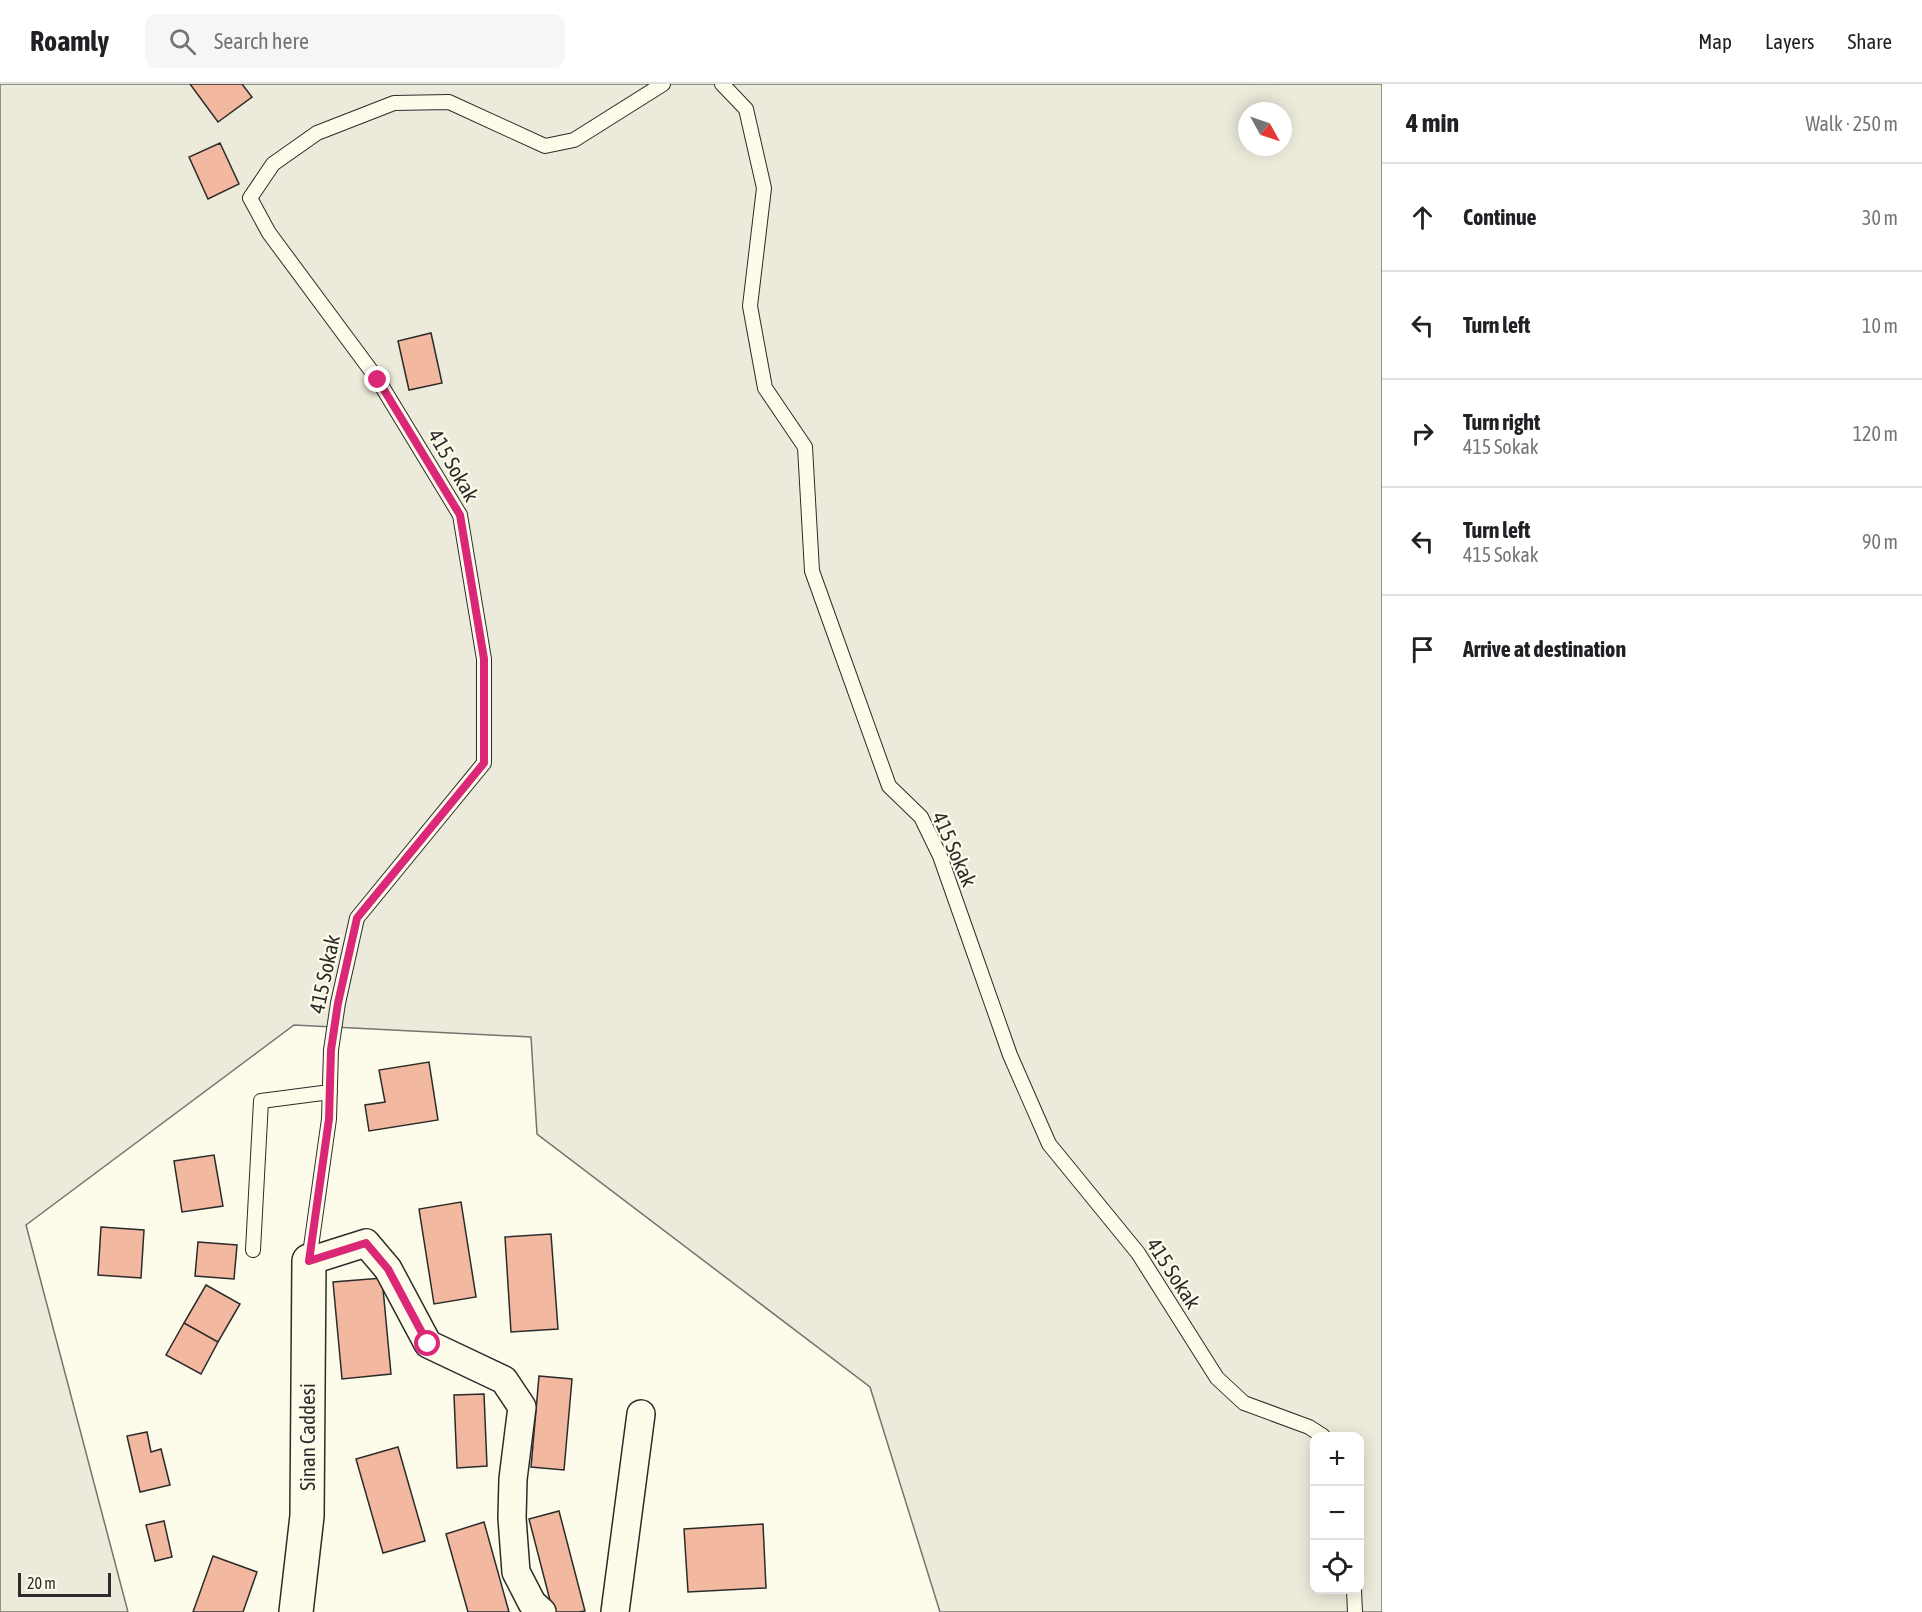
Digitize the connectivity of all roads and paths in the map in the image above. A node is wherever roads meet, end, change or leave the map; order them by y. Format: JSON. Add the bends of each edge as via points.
{"nodes":[{"id":1,"x":663,"y":84,"type":"edge"},
{"id":2,"x":722,"y":84,"type":"edge"},
{"id":3,"x":330,"y":1092,"type":"junction"},
{"id":4,"x":253,"y":1250,"type":"dead end"},
{"id":5,"x":309,"y":1261,"type":"junction"},
{"id":6,"x":641,"y":1414,"type":"dead end"},
{"id":7,"x":1316,"y":1432,"type":"edge"},
{"id":8,"x":1354,"y":1594,"type":"edge"},
{"id":9,"x":296,"y":1612,"type":"edge"},
{"id":10,"x":542,"y":1612,"type":"edge"},
{"id":11,"x":615,"y":1612,"type":"edge"},
{"id":12,"x":1355,"y":1612,"type":"edge"}],
"edges":[{"from":1,"to":3,"type":"lane","name":"415 Sokak","via":[[574,140],[544,146],[448,102],[394,103],[317,133],[273,164],[250,198],[269,233],[378,380],[460,515],[484,659],[484,763],[357,918],[338,1003]]},
{"from":2,"to":7,"type":"lane","name":"415 Sokak","via":[[746,109],[764,189],[750,306],[765,388],[805,447],[812,571],[889,786],[921,818],[940,856],[1010,1054],[1048,1144],[1138,1253],[1217,1378],[1244,1403]]},
{"from":3,"to":4,"type":"lane","via":[[261,1101]]},
{"from":3,"to":5,"type":"lane","name":"415 Sokak"},
{"from":5,"to":9,"type":"street","name":"Sinan Caddesi","via":[[307,1516]]},
{"from":5,"to":10,"type":"street","via":[[366,1243],[388,1269],[428,1344],[504,1380],[522,1407],[513,1479],[516,1572],[532,1603]]},
{"from":6,"to":11,"type":"street"},
{"from":8,"to":12,"type":"lane"}]}
